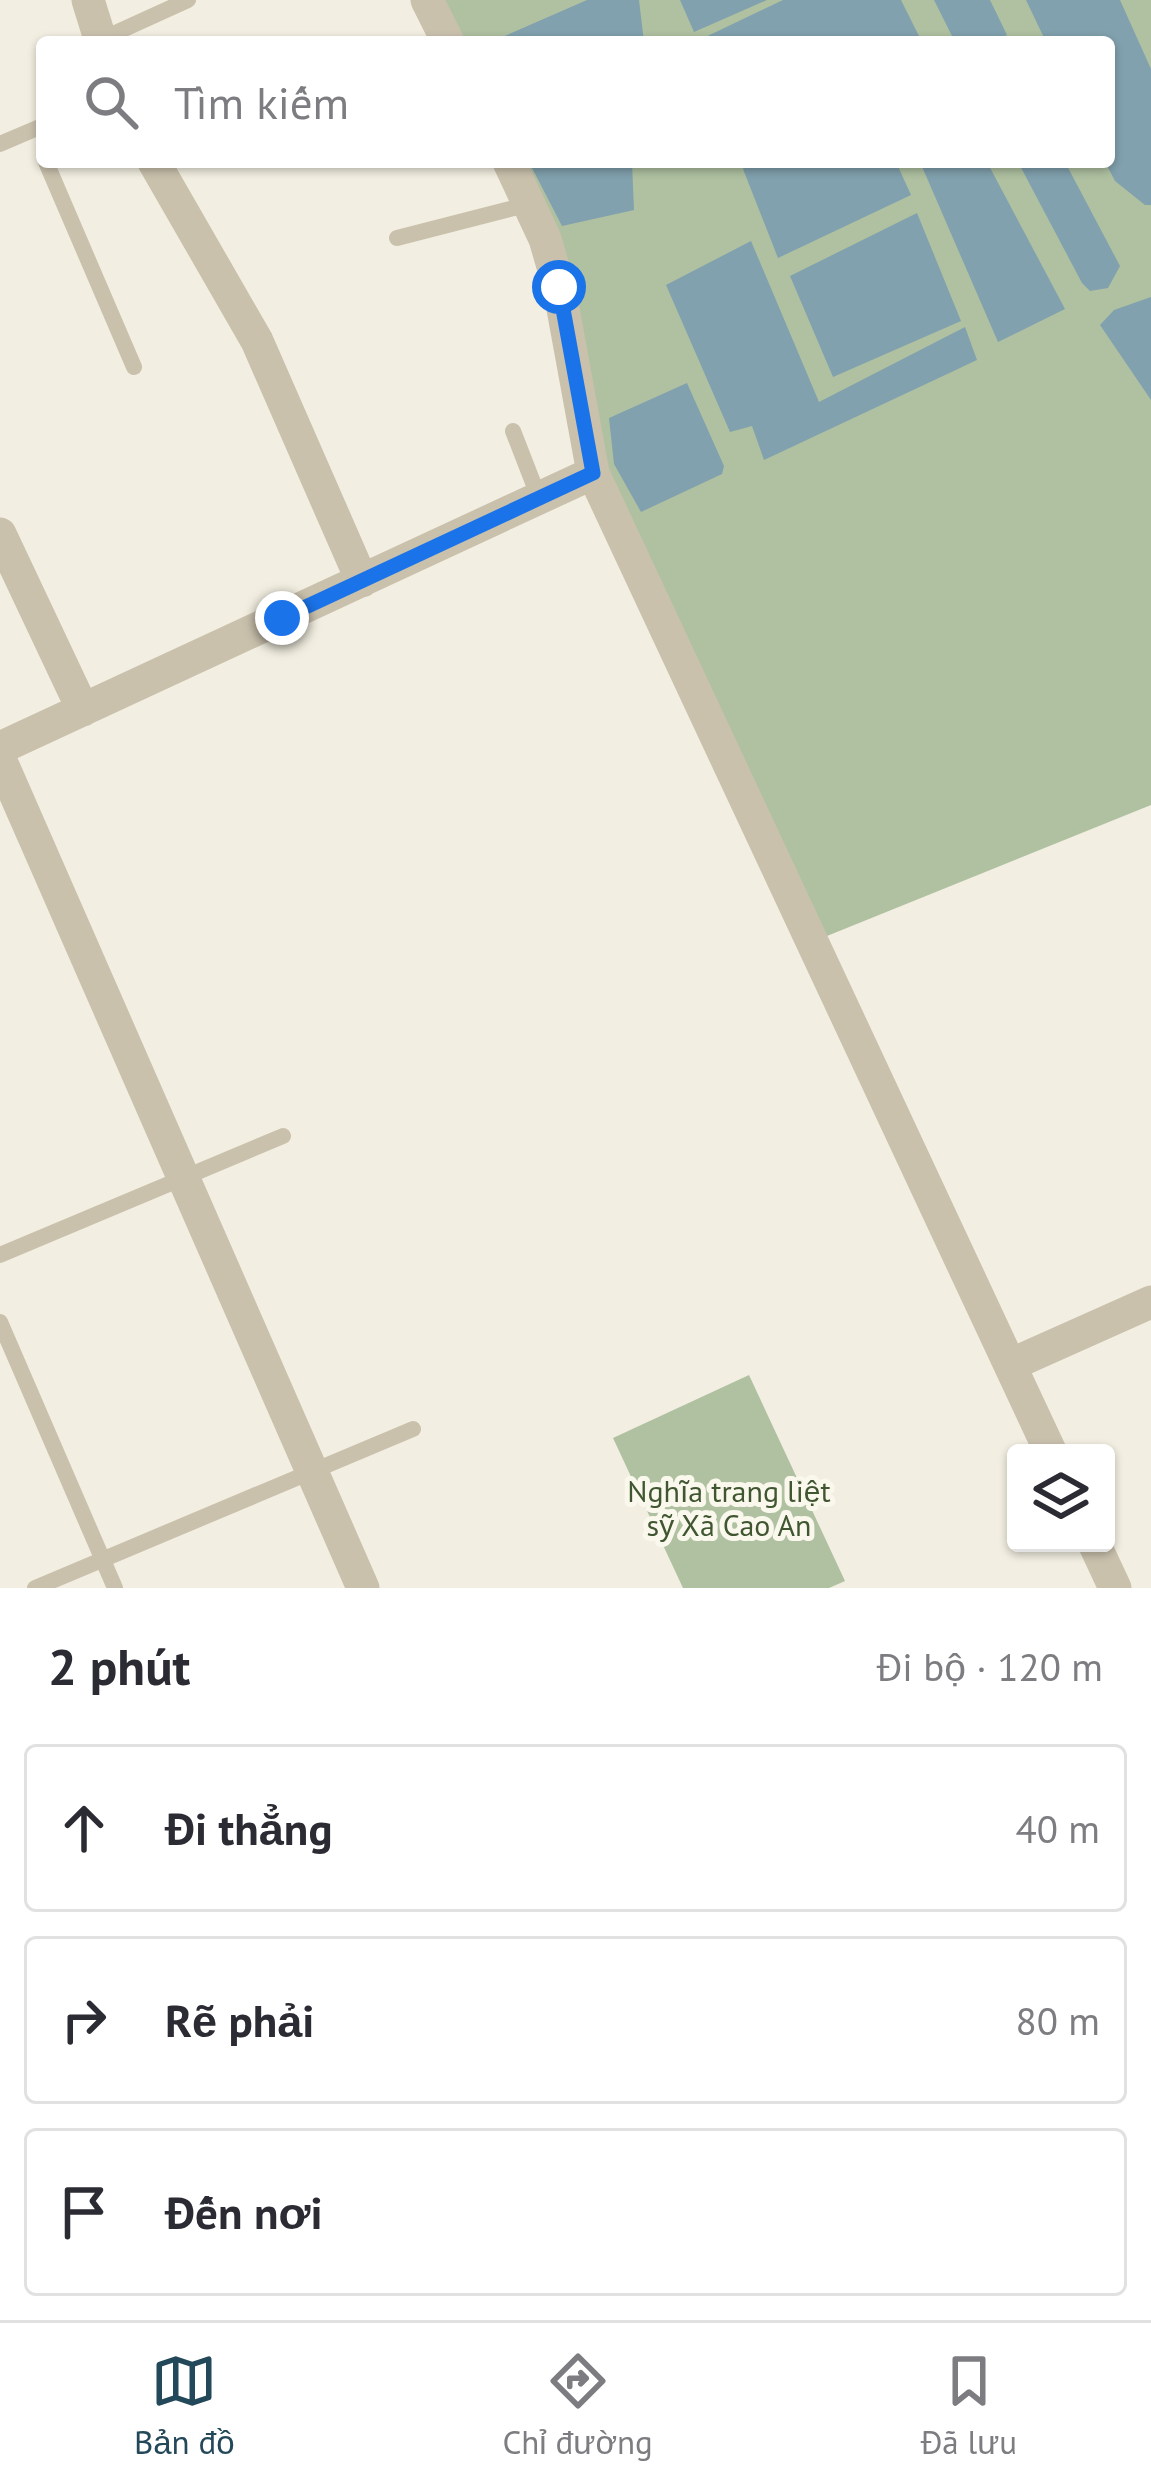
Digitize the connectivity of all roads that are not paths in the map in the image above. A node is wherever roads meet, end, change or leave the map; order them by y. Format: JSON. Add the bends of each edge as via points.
{"nodes":[{"id":1,"x":88,"y":0,"type":"edge"},
{"id":2,"x":188,"y":0,"type":"edge"},
{"id":3,"x":427,"y":0,"type":"edge"},
{"id":4,"x":99,"y":36,"type":"edge"},
{"id":5,"x":112,"y":36,"type":"edge"},
{"id":6,"x":445,"y":36,"type":"edge"},
{"id":7,"x":36,"y":128,"type":"edge"},
{"id":8,"x":0,"y":144,"type":"edge"},
{"id":9,"x":49,"y":168,"type":"edge"},
{"id":10,"x":157,"y":168,"type":"edge"},
{"id":11,"x":512,"y":168,"type":"edge"},
{"id":12,"x":529,"y":204,"type":"junction"},
{"id":13,"x":397,"y":238,"type":"dead end"},
{"id":14,"x":134,"y":367,"type":"dead end"},
{"id":15,"x":513,"y":430,"type":"dead end"},
{"id":16,"x":593,"y":473,"type":"junction"},
{"id":17,"x":539,"y":498,"type":"junction"},
{"id":18,"x":0,"y":534,"type":"edge"},
{"id":19,"x":362,"y":581,"type":"junction"},
{"id":20,"x":83,"y":710,"type":"junction"},
{"id":21,"x":0,"y":748,"type":"edge"},
{"id":22,"x":0,"y":759,"type":"edge"},
{"id":23,"x":283,"y":1136,"type":"dead end"},
{"id":24,"x":182,"y":1178,"type":"junction"},
{"id":25,"x":0,"y":1255,"type":"edge"},
{"id":26,"x":1151,"y":1303,"type":"edge"},
{"id":27,"x":0,"y":1322,"type":"edge"},
{"id":28,"x":1010,"y":1365,"type":"junction"},
{"id":29,"x":413,"y":1429,"type":"dead end"},
{"id":30,"x":1048,"y":1444,"type":"edge"},
{"id":31,"x":311,"y":1472,"type":"junction"},
{"id":32,"x":1098,"y":1552,"type":"edge"},
{"id":33,"x":102,"y":1558,"type":"junction"},
{"id":34,"x":35,"y":1588,"type":"edge"},
{"id":35,"x":115,"y":1588,"type":"edge"},
{"id":36,"x":362,"y":1588,"type":"edge"},
{"id":37,"x":1114,"y":1588,"type":"edge"}],
"edges":[{"from":1,"to":4,"type":"street"},
{"from":2,"to":5,"type":"lane"},
{"from":3,"to":6,"type":"street"},
{"from":7,"to":8,"type":"lane"},
{"from":9,"to":14,"type":"lane"},
{"from":10,"to":19,"type":"street","via":[[257,340]]},
{"from":11,"to":12,"type":"street"},
{"from":12,"to":13,"type":"lane"},
{"from":12,"to":16,"type":"street","via":[[559,287]]},
{"from":15,"to":17,"type":"lane"},
{"from":16,"to":17,"type":"street"},
{"from":16,"to":28,"type":"street"},
{"from":17,"to":19,"type":"street"},
{"from":18,"to":20,"type":"street"},
{"from":19,"to":20,"type":"street"},
{"from":20,"to":21,"type":"street"},
{"from":22,"to":24,"type":"street"},
{"from":23,"to":24,"type":"lane"},
{"from":24,"to":25,"type":"lane"},
{"from":24,"to":31,"type":"street"},
{"from":26,"to":28,"type":"street"},
{"from":27,"to":33,"type":"lane"},
{"from":28,"to":30,"type":"street"},
{"from":29,"to":31,"type":"lane"},
{"from":31,"to":33,"type":"lane"},
{"from":31,"to":36,"type":"street"},
{"from":32,"to":37,"type":"street"},
{"from":33,"to":34,"type":"lane"},
{"from":33,"to":35,"type":"lane"}]}
